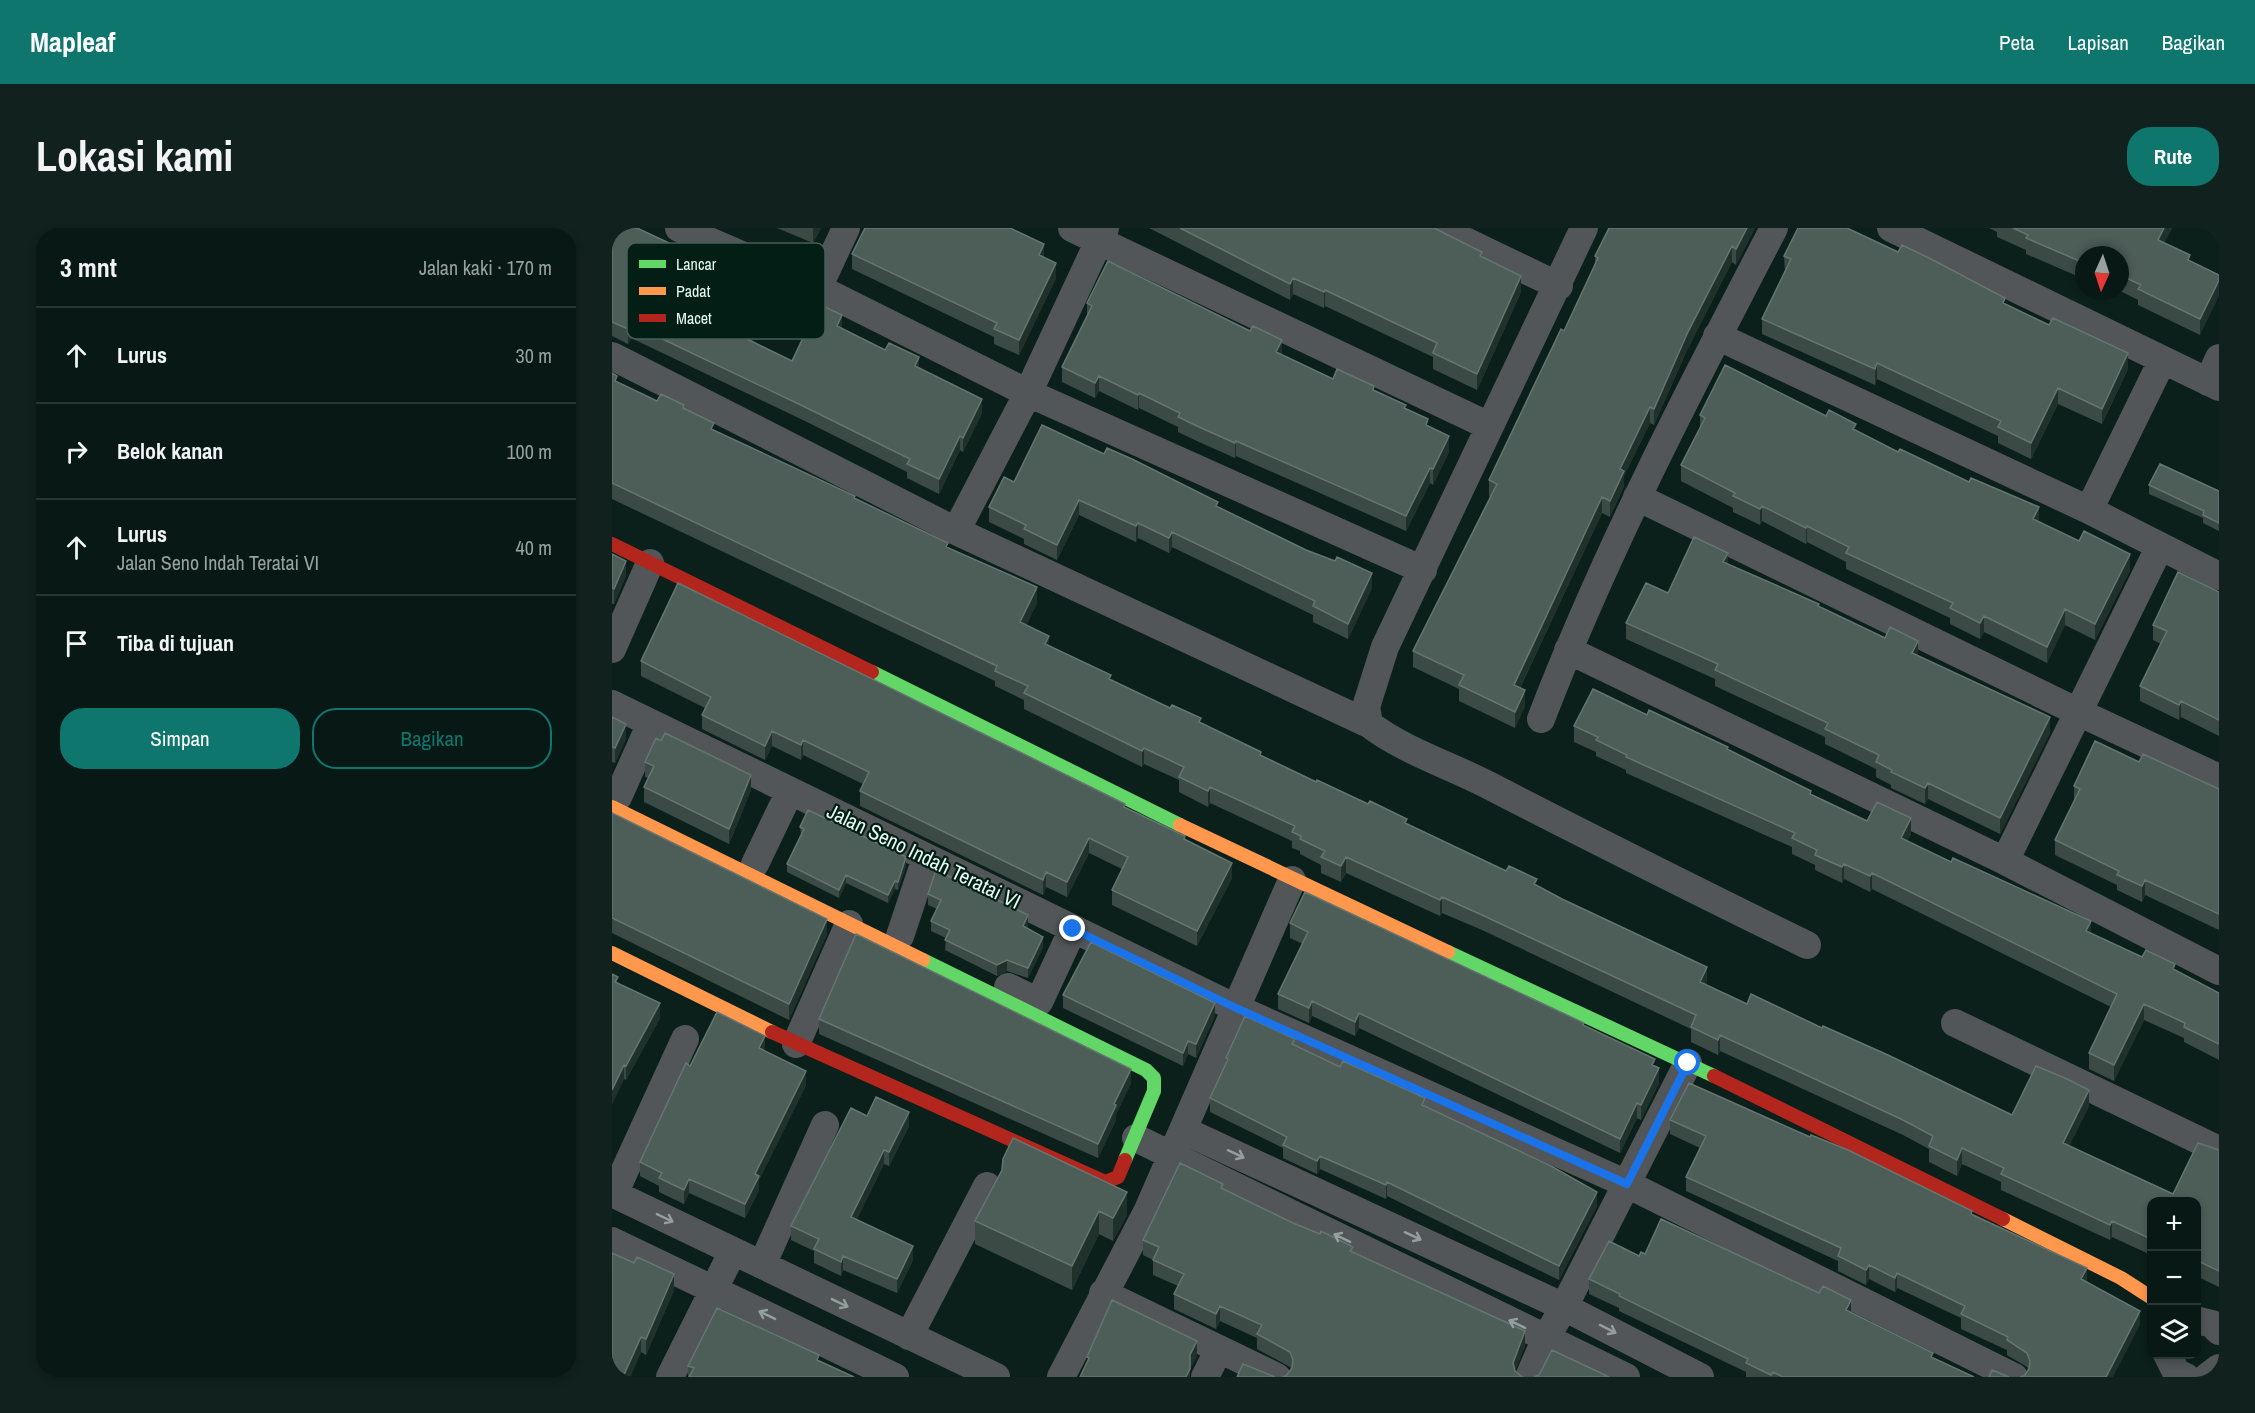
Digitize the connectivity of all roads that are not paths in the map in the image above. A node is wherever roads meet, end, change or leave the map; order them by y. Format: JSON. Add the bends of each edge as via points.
{"nodes":[{"id":1,"x":679,"y":228,"type":"edge"},
{"id":2,"x":846,"y":228,"type":"edge"},
{"id":3,"x":1072,"y":228,"type":"edge"},
{"id":4,"x":1438,"y":228,"type":"edge"},
{"id":5,"x":1584,"y":228,"type":"edge"},
{"id":6,"x":1774,"y":228,"type":"edge"},
{"id":7,"x":1891,"y":228,"type":"edge"},
{"id":8,"x":1102,"y":234,"type":"edge"},
{"id":9,"x":714,"y":243,"type":"edge"},
{"id":10,"x":825,"y":273,"type":"edge"},
{"id":11,"x":1559,"y":286,"type":"junction"},
{"id":12,"x":825,"y":292,"type":"edge"},
{"id":13,"x":1717,"y":336,"type":"junction"},
{"id":14,"x":612,"y":356,"type":"edge"},
{"id":15,"x":2162,"y":361,"type":"junction"},
{"id":16,"x":2215,"y":376,"type":"edge"},
{"id":17,"x":1028,"y":393,"type":"junction"},
{"id":18,"x":1489,"y":426,"type":"junction"},
{"id":19,"x":1637,"y":497,"type":"junction"},
{"id":20,"x":2089,"y":510,"type":"junction"},
{"id":21,"x":956,"y":531,"type":"junction"},
{"id":22,"x":612,"y":544,"type":"edge"},
{"id":23,"x":2160,"y":546,"type":"junction"},
{"id":24,"x":650,"y":563,"type":"junction"},
{"id":25,"x":1423,"y":570,"type":"junction"},
{"id":26,"x":2219,"y":576,"type":"edge"},
{"id":27,"x":612,"y":649,"type":"edge"},
{"id":28,"x":1568,"y":650,"type":"junction"},
{"id":29,"x":612,"y":704,"type":"edge"},
{"id":30,"x":2078,"y":712,"type":"junction"},
{"id":31,"x":1541,"y":719,"type":"dead end"},
{"id":32,"x":651,"y":723,"type":"junction"},
{"id":33,"x":1369,"y":724,"type":"junction"},
{"id":34,"x":2219,"y":778,"type":"edge"},
{"id":35,"x":790,"y":791,"type":"junction"},
{"id":36,"x":614,"y":799,"type":"edge"},
{"id":37,"x":926,"y":858,"type":"junction"},
{"id":38,"x":2006,"y":861,"type":"junction"},
{"id":39,"x":755,"y":864,"type":"junction"},
{"id":40,"x":1292,"y":880,"type":"junction"},
{"id":41,"x":849,"y":924,"type":"junction"},
{"id":42,"x":1073,"y":929,"type":"junction"},
{"id":43,"x":900,"y":936,"type":"junction"},
{"id":44,"x":1808,"y":945,"type":"dead end"},
{"id":45,"x":612,"y":953,"type":"edge"},
{"id":46,"x":2219,"y":971,"type":"edge"},
{"id":47,"x":1236,"y":1008,"type":"junction"},
{"id":48,"x":1955,"y":1023,"type":"dead end"},
{"id":49,"x":686,"y":1039,"type":"dead end"},
{"id":50,"x":796,"y":1044,"type":"junction"},
{"id":51,"x":1688,"y":1063,"type":"junction"},
{"id":52,"x":825,"y":1125,"type":"dead end"},
{"id":53,"x":1136,"y":1138,"type":"junction"},
{"id":54,"x":1177,"y":1142,"type":"junction"},
{"id":55,"x":2219,"y":1150,"type":"edge"},
{"id":56,"x":1627,"y":1184,"type":"junction"},
{"id":57,"x":987,"y":1186,"type":"dead end"},
{"id":58,"x":613,"y":1193,"type":"edge"},
{"id":59,"x":612,"y":1241,"type":"edge"},
{"id":60,"x":733,"y":1251,"type":"junction"},
{"id":61,"x":762,"y":1265,"type":"junction"},
{"id":62,"x":714,"y":1290,"type":"junction"},
{"id":63,"x":1103,"y":1293,"type":"junction"},
{"id":64,"x":2147,"y":1295,"type":"edge"},
{"id":65,"x":1564,"y":1307,"type":"junction"},
{"id":66,"x":2201,"y":1321,"type":"edge"},
{"id":67,"x":2219,"y":1331,"type":"edge"},
{"id":68,"x":909,"y":1336,"type":"junction"},
{"id":69,"x":1546,"y":1338,"type":"junction"},
{"id":70,"x":1219,"y":1349,"type":"junction"},
{"id":71,"x":670,"y":1377,"type":"edge"},
{"id":72,"x":895,"y":1377,"type":"edge"},
{"id":73,"x":996,"y":1377,"type":"edge"},
{"id":74,"x":1060,"y":1377,"type":"edge"},
{"id":75,"x":1205,"y":1377,"type":"edge"},
{"id":76,"x":1277,"y":1377,"type":"edge"},
{"id":77,"x":1529,"y":1377,"type":"edge"},
{"id":78,"x":1626,"y":1377,"type":"edge"},
{"id":79,"x":1700,"y":1377,"type":"edge"},
{"id":80,"x":2014,"y":1377,"type":"edge"}],
"edges":[{"from":1,"to":9,"type":"street"},
{"from":2,"to":10,"type":"street"},
{"from":3,"to":8,"type":"street"},
{"from":4,"to":11,"type":"street"},
{"from":5,"to":11,"type":"street"},
{"from":6,"to":13,"type":"street"},
{"from":7,"to":15,"type":"street"},
{"from":8,"to":17,"type":"street"},
{"from":8,"to":18,"type":"street"},
{"from":11,"to":18,"type":"street"},
{"from":12,"to":17,"type":"street"},
{"from":13,"to":19,"type":"street"},
{"from":13,"to":20,"type":"street"},
{"from":14,"to":21,"type":"street"},
{"from":15,"to":16,"type":"street"},
{"from":15,"to":20,"type":"street"},
{"from":17,"to":21,"type":"street"},
{"from":17,"to":25,"type":"street"},
{"from":18,"to":25,"type":"street"},
{"from":19,"to":28,"type":"street"},
{"from":19,"to":30,"type":"street"},
{"from":20,"to":23,"type":"street"},
{"from":21,"to":33,"type":"street"},
{"from":22,"to":24,"type":"street"},
{"from":23,"to":26,"type":"street"},
{"from":23,"to":30,"type":"street"},
{"from":24,"to":27,"type":"street"},
{"from":24,"to":40,"type":"street"},
{"from":25,"to":33,"type":"street","via":[[1385,647],[1366,707]]},
{"from":28,"to":31,"type":"street"},
{"from":28,"to":38,"type":"street"},
{"from":29,"to":32,"type":"street","name":"Jalan Seno Indah Teratai VI"},
{"from":30,"to":34,"type":"street"},
{"from":30,"to":38,"type":"street"},
{"from":32,"to":35,"type":"street","name":"Jalan Seno Indah Teratai VI"},
{"from":32,"to":36,"type":"street"},
{"from":33,"to":44,"type":"street","via":[[1388,738]]},
{"from":35,"to":37,"type":"street","name":"Jalan Seno Indah Teratai VI"},
{"from":35,"to":39,"type":"street"},
{"from":36,"to":39,"type":"street"},
{"from":36,"to":41,"type":"street"},
{"from":37,"to":42,"type":"street","name":"Jalan Seno Indah Teratai VI"},
{"from":37,"to":43,"type":"street"},
{"from":38,"to":46,"type":"street"},
{"from":39,"to":43,"type":"street"},
{"from":40,"to":47,"type":"street"},
{"from":40,"to":51,"type":"street"},
{"from":41,"to":50,"type":"street"},
{"from":41,"to":53,"type":"street","via":[[1146,1070],[1154,1078],[1154,1091]]},
{"from":42,"to":43,"type":"street","via":[[1039,1002]]},
{"from":42,"to":47,"type":"street","name":"Jalan Seno Indah Teratai VI"},
{"from":45,"to":50,"type":"street"},
{"from":47,"to":54,"type":"street"},
{"from":47,"to":56,"type":"street","name":"Jalan Seno Indah Teratai VI"},
{"from":48,"to":55,"type":"street"},
{"from":49,"to":58,"type":"street"},
{"from":50,"to":53,"type":"street","via":[[1105,1182],[1118,1177]]},
{"from":51,"to":56,"type":"street"},
{"from":51,"to":64,"type":"street","via":[[2044,1239]]},
{"from":52,"to":61,"type":"street"},
{"from":53,"to":54,"type":"street"},
{"from":54,"to":63,"type":"street","via":[[1147,1212]]},
{"from":54,"to":65,"type":"street","one_way":true},
{"from":69,"to":54,"type":"street","one_way":true},
{"from":56,"to":65,"type":"street"},
{"from":56,"to":80,"type":"street","name":"Jalan Seno Indah Teratai VI"},
{"from":57,"to":68,"type":"street"},
{"from":58,"to":60,"type":"street","one_way":true},
{"from":59,"to":62,"type":"street"},
{"from":60,"to":61,"type":"street"},
{"from":60,"to":62,"type":"street"},
{"from":61,"to":68,"type":"street","one_way":true},
{"from":62,"to":71,"type":"street"},
{"from":72,"to":62,"type":"street","one_way":true},
{"from":63,"to":70,"type":"street"},
{"from":63,"to":74,"type":"street"},
{"from":65,"to":69,"type":"street"},
{"from":65,"to":79,"type":"street","one_way":true},
{"from":66,"to":67,"type":"street"},
{"from":68,"to":73,"type":"street"},
{"from":69,"to":77,"type":"street"},
{"from":69,"to":78,"type":"street"},
{"from":70,"to":75,"type":"street"},
{"from":70,"to":76,"type":"street"}]}
